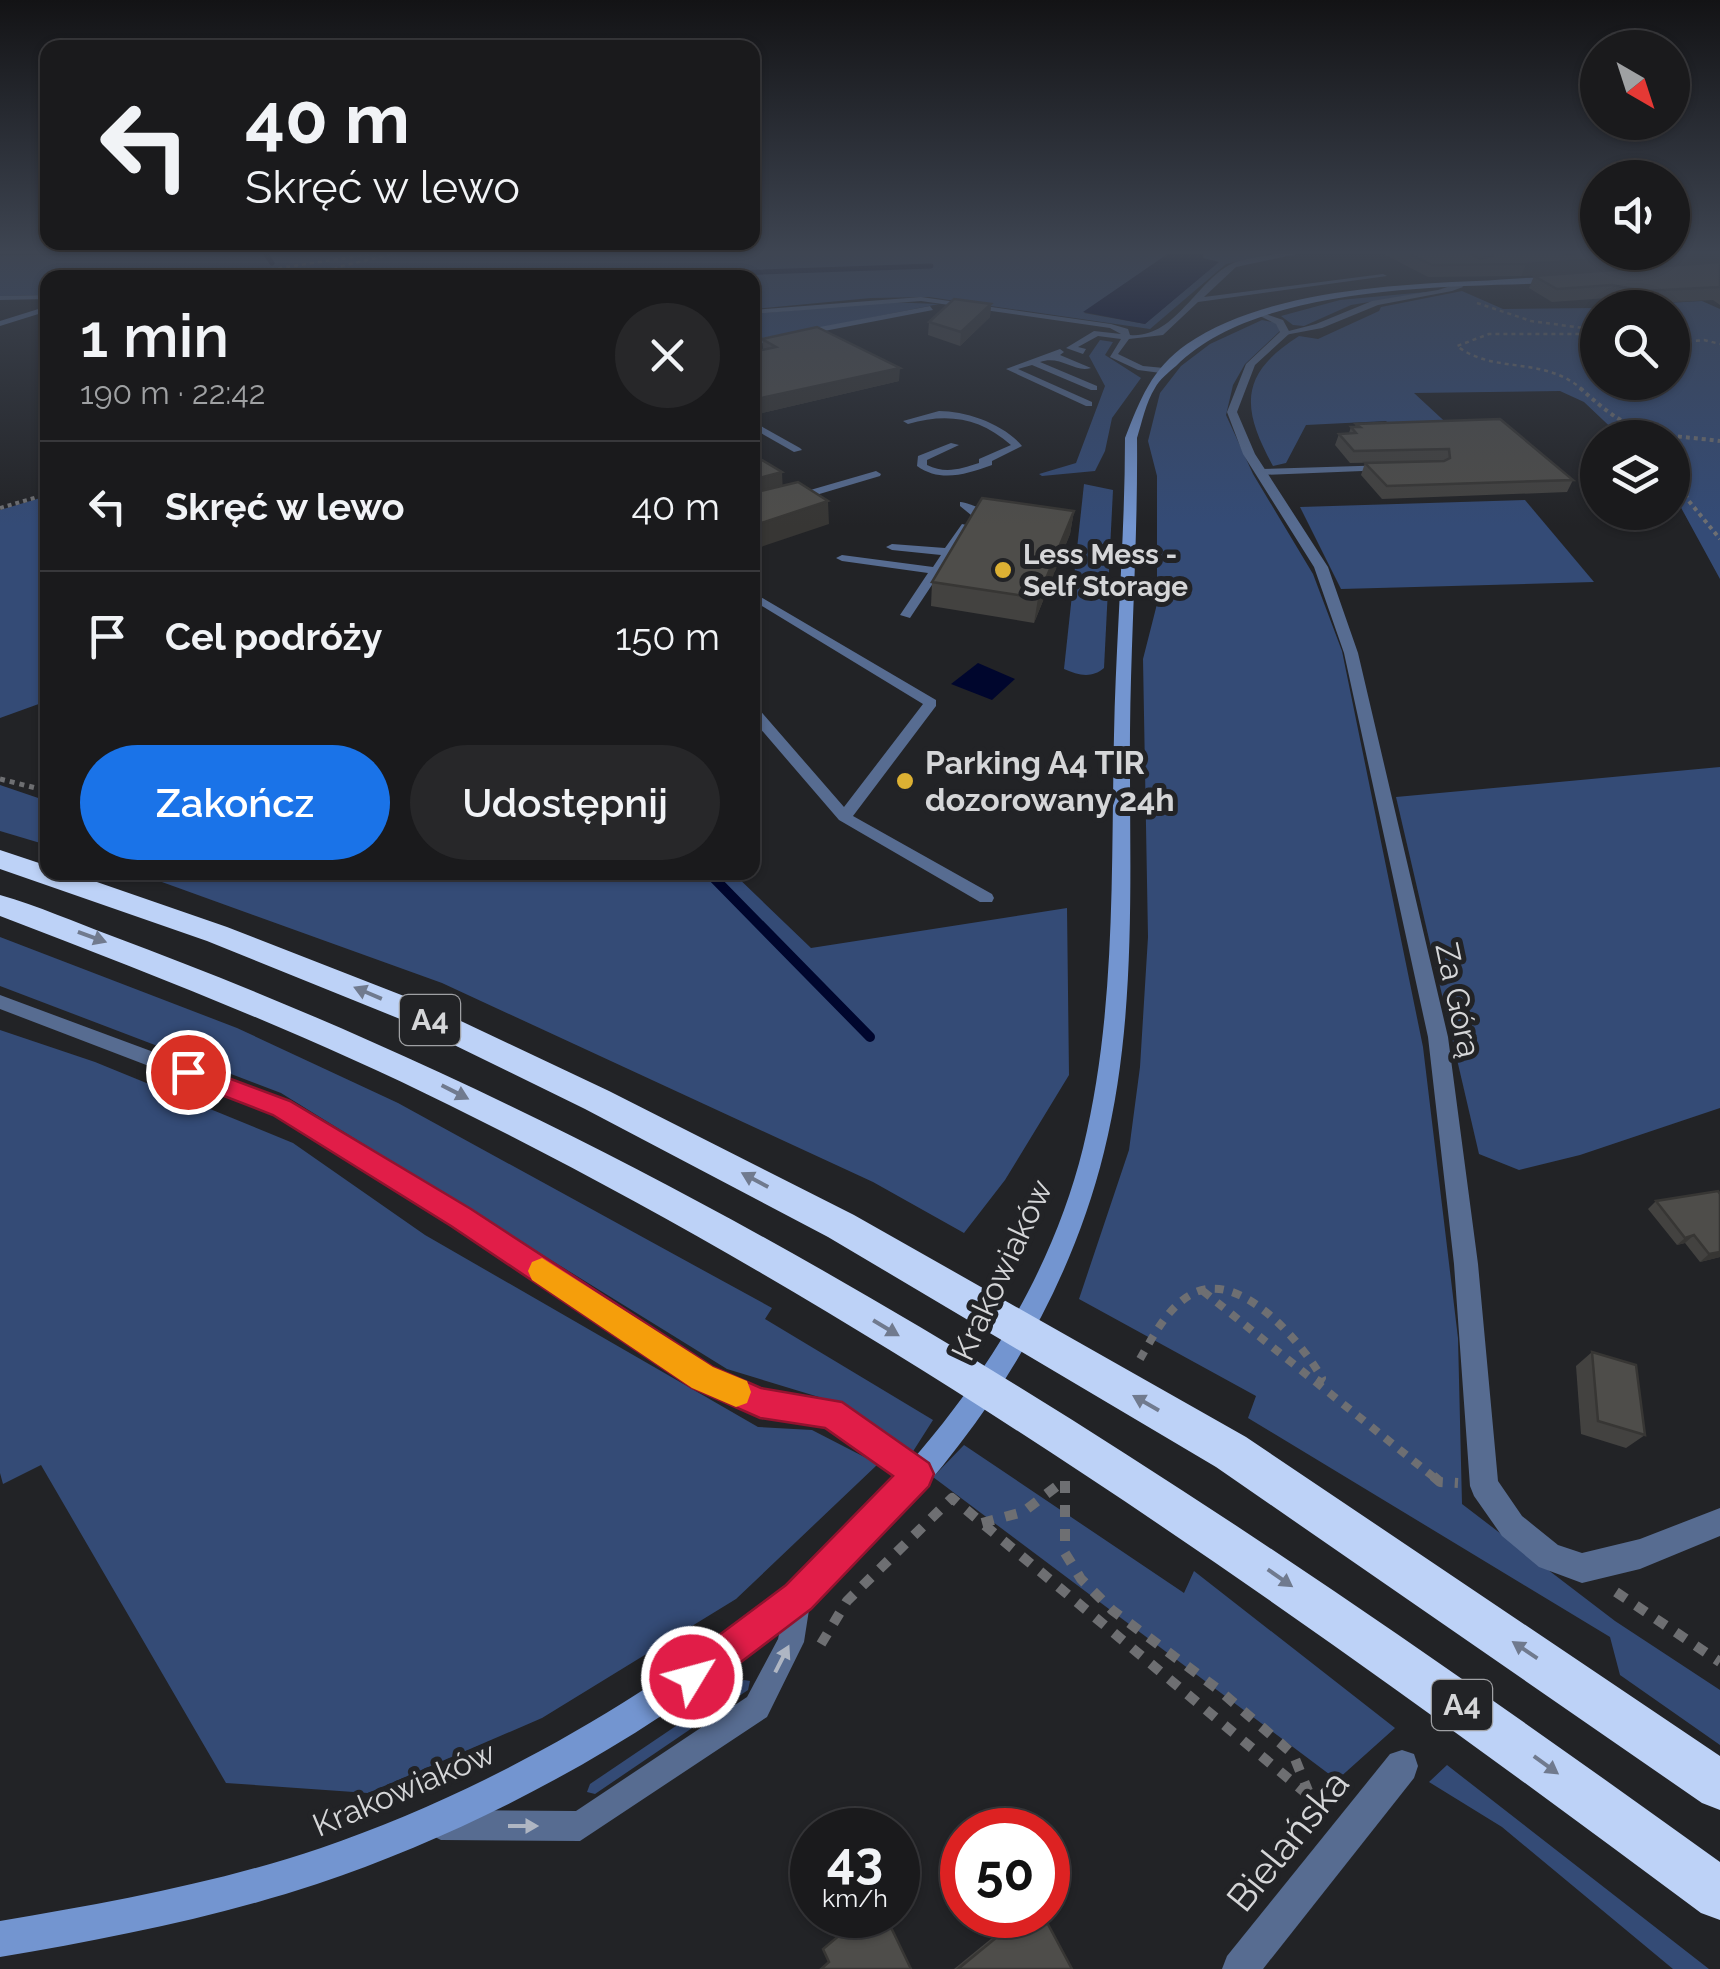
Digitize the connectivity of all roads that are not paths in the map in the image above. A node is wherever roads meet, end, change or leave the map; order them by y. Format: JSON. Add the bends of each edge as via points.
{"nodes":[{"id":1,"x":1081,"y":342,"type":"edge"},
{"id":2,"x":1123,"y":342,"type":"edge"},
{"id":3,"x":1199,"y":342,"type":"edge"},
{"id":4,"x":1276,"y":342,"type":"edge"},
{"id":5,"x":1070,"y":348,"type":"junction"},
{"id":6,"x":1083,"y":351,"type":"dead end"},
{"id":7,"x":1052,"y":355,"type":"junction"},
{"id":8,"x":1032,"y":362,"type":"junction"},
{"id":9,"x":1087,"y":368,"type":"dead end"},
{"id":10,"x":1010,"y":369,"type":"junction"},
{"id":11,"x":1162,"y":370,"type":"junction"},
{"id":12,"x":997,"y":373,"type":"dead end"},
{"id":13,"x":1094,"y":388,"type":"dead end"},
{"id":14,"x":1088,"y":404,"type":"dead end"},
{"id":15,"x":908,"y":421,"type":"dead end"},
{"id":16,"x":760,"y":429,"type":"edge"},
{"id":17,"x":954,"y":445,"type":"dead end"},
{"id":18,"x":797,"y":450,"type":"dead end"},
{"id":19,"x":1398,"y":467,"type":"edge"},
{"id":20,"x":1261,"y":472,"type":"junction"},
{"id":21,"x":876,"y":474,"type":"dead end"},
{"id":22,"x":964,"y":504,"type":"dead end"},
{"id":23,"x":760,"y":509,"type":"edge"},
{"id":24,"x":975,"y":513,"type":"junction"},
{"id":25,"x":1007,"y":519,"type":"edge"},
{"id":26,"x":892,"y":546,"type":"dead end"},
{"id":27,"x":949,"y":552,"type":"junction"},
{"id":28,"x":842,"y":558,"type":"dead end"},
{"id":29,"x":936,"y":571,"type":"junction"},
{"id":30,"x":760,"y":601,"type":"edge"},
{"id":31,"x":906,"y":615,"type":"dead end"},
{"id":32,"x":760,"y":719,"type":"edge"},
{"id":33,"x":844,"y":817,"type":"junction"},
{"id":34,"x":0,"y":859,"type":"edge"},
{"id":35,"x":40,"y":873,"type":"edge"},
{"id":36,"x":61,"y":880,"type":"edge"},
{"id":37,"x":986,"y":898,"type":"dead end"},
{"id":38,"x":0,"y":905,"type":"edge"},
{"id":39,"x":0,"y":1002,"type":"edge"},
{"id":40,"x":918,"y":1474,"type":"junction"},
{"id":41,"x":1720,"y":1522,"type":"edge"},
{"id":42,"x":798,"y":1597,"type":"junction"},
{"id":43,"x":1402,"y":1766,"type":"dead end"},
{"id":44,"x":1720,"y":1785,"type":"edge"},
{"id":45,"x":425,"y":1825,"type":"junction"},
{"id":46,"x":1720,"y":1894,"type":"edge"},
{"id":47,"x":0,"y":1939,"type":"edge"},
{"id":48,"x":1240,"y":1969,"type":"edge"}],
"edges":[{"from":1,"to":5,"type":"lane"},
{"from":2,"to":11,"type":"lane","via":[[1114,355]]},
{"from":3,"to":11,"type":"main road","name":"Krakowiaków"},
{"from":4,"to":20,"type":"street","name":"Za Górą","via":[[1251,364],[1232,412]]},
{"from":5,"to":6,"type":"lane"},
{"from":5,"to":7,"type":"lane"},
{"from":7,"to":8,"type":"lane"},
{"from":7,"to":9,"type":"lane"},
{"from":8,"to":10,"type":"lane"},
{"from":8,"to":13,"type":"lane"},
{"from":10,"to":12,"type":"lane"},
{"from":10,"to":14,"type":"lane"},
{"from":11,"to":40,"type":"main road","name":"Krakowiaków","via":[[1137,410],[1131,438],[1114,998],[1091,1158],[1062,1246],[1010,1353],[978,1404]]},
{"from":15,"to":17,"type":"lane","via":[[954,412],[1016,446],[944,474],[922,466],[928,454]]},
{"from":16,"to":18,"type":"lane"},
{"from":19,"to":20,"type":"lane"},
{"from":20,"to":41,"type":"street","name":"Za Górą","via":[[1321,568],[1351,653],[1438,1036],[1484,1486],[1512,1526],[1548,1557],[1582,1568],[1640,1554]]},
{"from":21,"to":23,"type":"lane"},
{"from":22,"to":24,"type":"lane"},
{"from":24,"to":25,"type":"lane"},
{"from":24,"to":27,"type":"lane"},
{"from":26,"to":27,"type":"lane"},
{"from":27,"to":29,"type":"lane"},
{"from":28,"to":29,"type":"lane"},
{"from":29,"to":31,"type":"lane"},
{"from":30,"to":33,"type":"lane","via":[[930,704]]},
{"from":32,"to":33,"type":"lane"},
{"from":33,"to":37,"type":"lane"},
{"from":35,"to":34,"type":"highway","number":"A4","one_way":true},
{"from":44,"to":36,"type":"highway","number":"A4","one_way":true,"via":[[1231,1452],[841,1226],[416,1013]]},
{"from":38,"to":46,"type":"highway","number":"A4","one_way":true,"via":[[168,965],[428,1078],[803,1278],[1200,1522]]},
{"from":39,"to":40,"type":"lane","via":[[282,1108],[702,1377],[760,1403],[831,1413]]},
{"from":40,"to":42,"type":"main road","name":"Krakowiaków"},
{"from":42,"to":45,"type":"main road","name":"Krakowiaków","via":[[614,1727]]},
{"from":45,"to":42,"type":"lane","one_way":true,"via":[[580,1826],[757,1707],[791,1642]]},
{"from":43,"to":48,"type":"street","name":"Bielańska"},
{"from":45,"to":47,"type":"main road","name":"Krakowiaków","via":[[224,1894]]}]}
